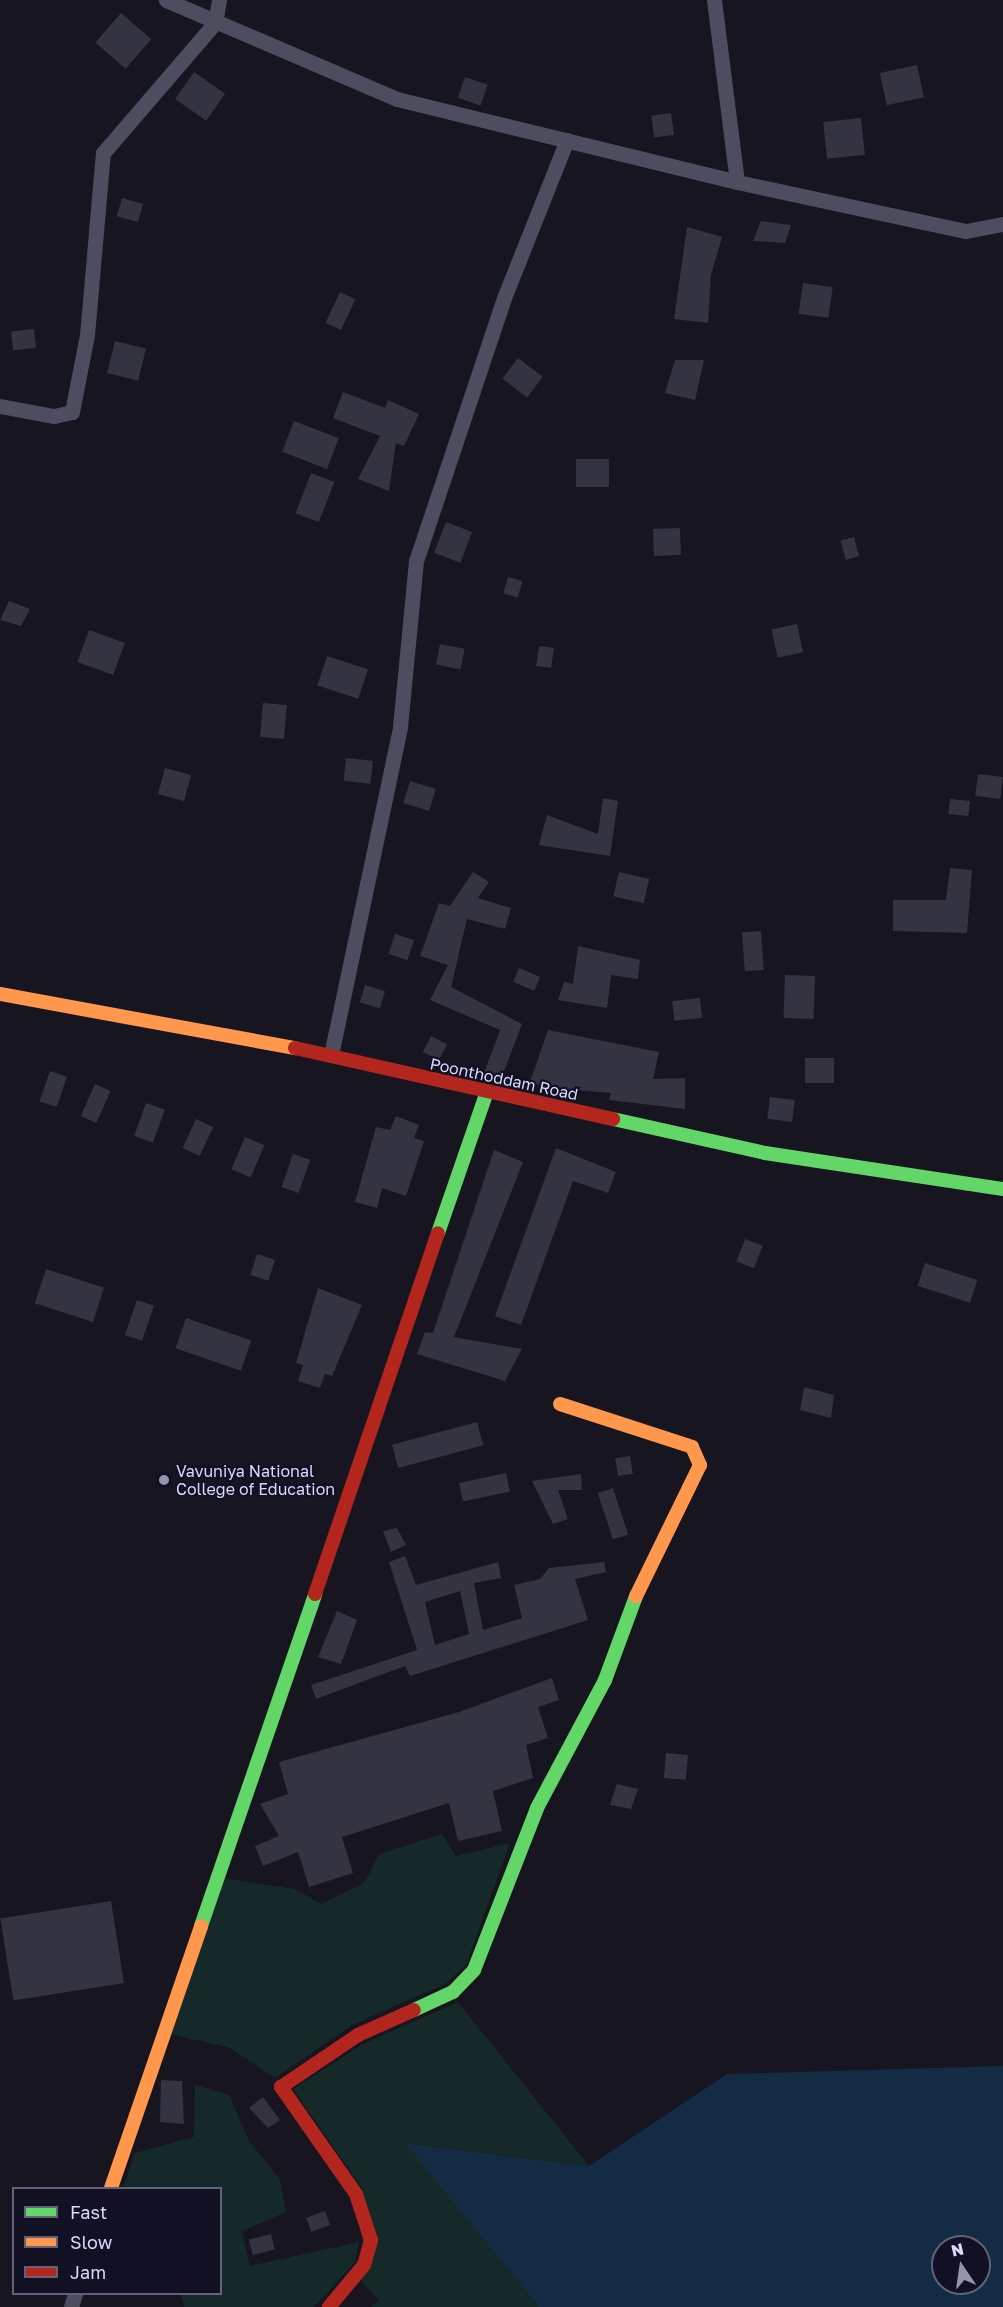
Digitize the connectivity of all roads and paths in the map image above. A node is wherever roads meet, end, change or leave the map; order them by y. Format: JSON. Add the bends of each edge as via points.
{"nodes":[{"id":1,"x":166,"y":0,"type":"edge"},
{"id":2,"x":219,"y":0,"type":"edge"},
{"id":3,"x":714,"y":0,"type":"edge"},
{"id":4,"x":215,"y":23,"type":"junction"},
{"id":5,"x":567,"y":140,"type":"junction"},
{"id":6,"x":737,"y":182,"type":"junction"},
{"id":7,"x":1003,"y":224,"type":"edge"},
{"id":8,"x":0,"y":406,"type":"edge"},
{"id":9,"x":0,"y":994,"type":"edge"},
{"id":10,"x":331,"y":1055,"type":"junction"},
{"id":11,"x":486,"y":1094,"type":"junction"},
{"id":12,"x":1003,"y":1189,"type":"edge"},
{"id":13,"x":560,"y":1404,"type":"dead end"},
{"id":14,"x":111,"y":2187,"type":"edge"},
{"id":15,"x":329,"y":2307,"type":"edge"}],
"edges":[{"from":1,"to":4,"type":"street"},
{"from":2,"to":4,"type":"street"},
{"from":3,"to":6,"type":"street"},
{"from":4,"to":5,"type":"street","via":[[397,99]]},
{"from":4,"to":8,"type":"street","via":[[103,153],[87,335],[72,412],[54,416]]},
{"from":5,"to":6,"type":"street"},
{"from":5,"to":10,"type":"street","via":[[504,298],[416,561],[400,727]]},
{"from":6,"to":7,"type":"street","via":[[966,231]]},
{"from":9,"to":10,"type":"street","name":"Poonthoddam Road"},
{"from":10,"to":11,"type":"street","name":"Poonthoddam Road"},
{"from":11,"to":12,"type":"street","name":"Poonthoddam Road","via":[[765,1153]]},
{"from":11,"to":14,"type":"street"},
{"from":13,"to":15,"type":"street","via":[[692,1447],[700,1465],[619,1631],[605,1680],[537,1808],[474,1970],[453,1992],[358,2036],[281,2087],[356,2194],[371,2240],[364,2265]]}]}
